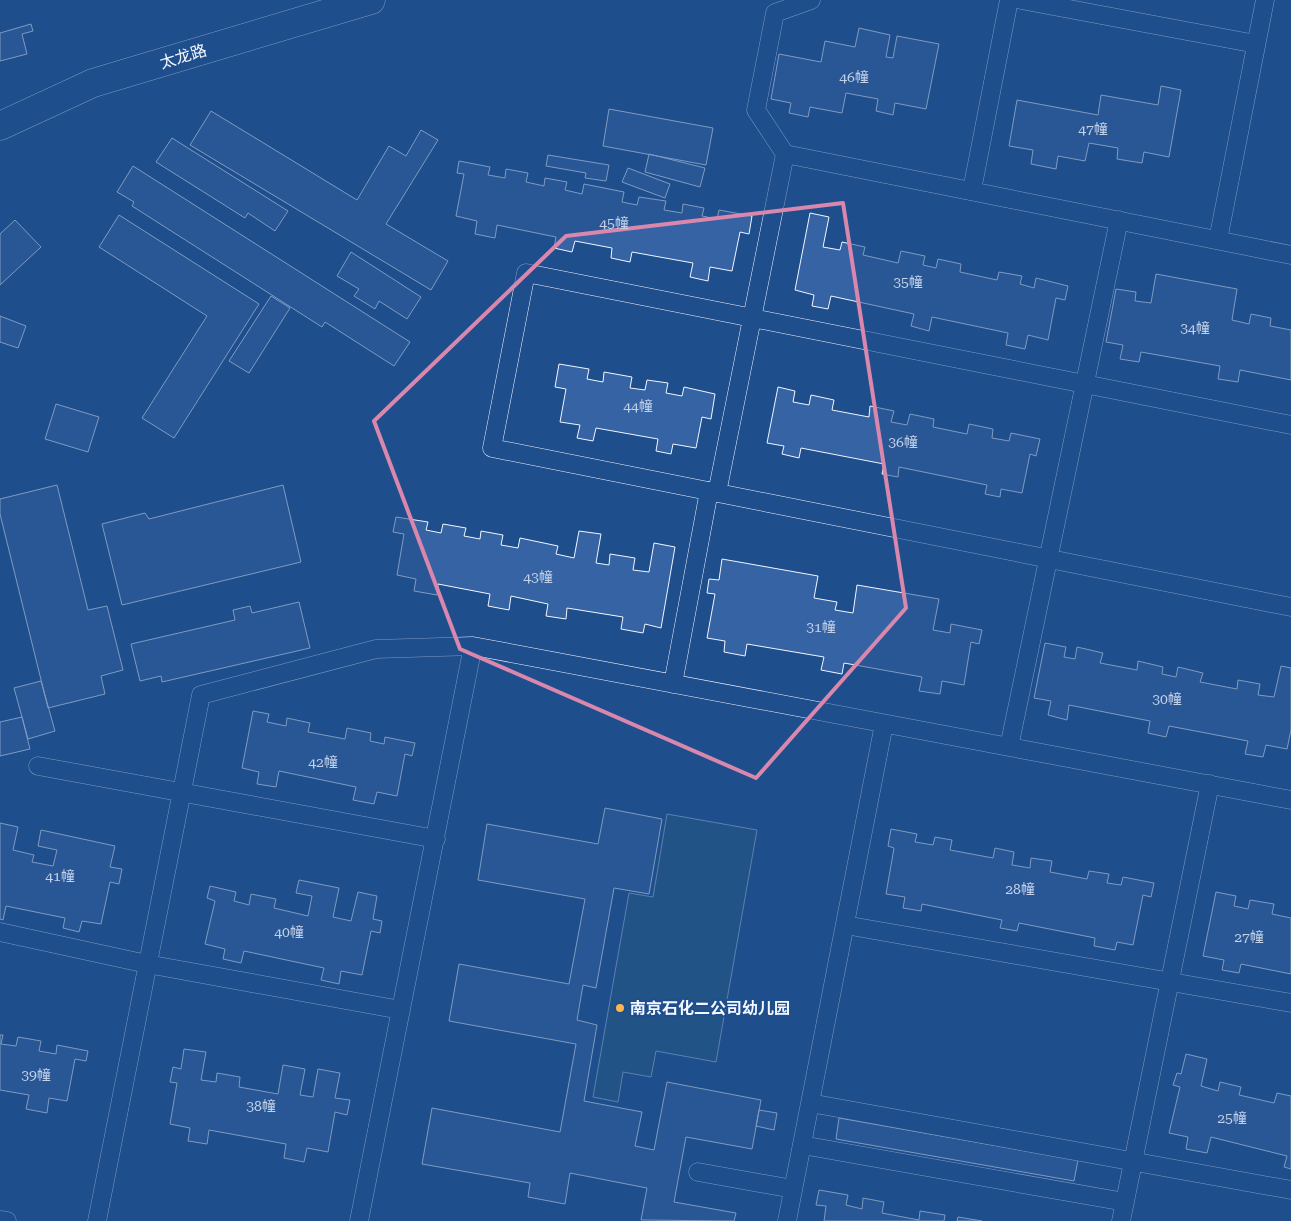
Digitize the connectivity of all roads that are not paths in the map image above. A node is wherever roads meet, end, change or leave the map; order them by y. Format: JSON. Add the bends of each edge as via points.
{"nodes":[{"id":1,"x":371,"y":0,"type":"edge"},
{"id":2,"x":811,"y":0,"type":"edge"},
{"id":3,"x":1009,"y":0,"type":"edge"},
{"id":4,"x":1021,"y":0,"type":"edge"},
{"id":5,"x":1265,"y":0,"type":"edge"},
{"id":6,"x":1256,"y":44,"type":"junction"},
{"id":7,"x":0,"y":126,"type":"edge"},
{"id":8,"x":785,"y":154,"type":"junction"},
{"id":9,"x":972,"y":190,"type":"junction"},
{"id":10,"x":1119,"y":220,"type":"junction"},
{"id":11,"x":1218,"y":240,"type":"junction"},
{"id":12,"x":1291,"y":255,"type":"edge"},
{"id":13,"x":752,"y":318,"type":"junction"},
{"id":14,"x":1085,"y":384,"type":"junction"},
{"id":15,"x":1291,"y":425,"type":"edge"},
{"id":16,"x":713,"y":492,"type":"junction"},
{"id":17,"x":1049,"y":558,"type":"junction"},
{"id":18,"x":1291,"y":607,"type":"edge"},
{"id":19,"x":473,"y":646,"type":"junction"},
{"id":20,"x":673,"y":684,"type":"junction"},
{"id":21,"x":884,"y":724,"type":"junction"},
{"id":22,"x":1009,"y":747,"type":"junction"},
{"id":23,"x":38,"y":766,"type":"dead end"},
{"id":24,"x":1210,"y":784,"type":"junction"},
{"id":25,"x":182,"y":793,"type":"junction"},
{"id":26,"x":1291,"y":800,"type":"edge"},
{"id":27,"x":436,"y":839,"type":"junction"},
{"id":28,"x":845,"y":925,"type":"junction"},
{"id":29,"x":0,"y":932,"type":"edge"},
{"id":30,"x":147,"y":964,"type":"junction"},
{"id":31,"x":1170,"y":982,"type":"junction"},
{"id":32,"x":1291,"y":1003,"type":"edge"},
{"id":33,"x":401,"y":1010,"type":"junction"},
{"id":34,"x":810,"y":1103,"type":"junction"},
{"id":35,"x":802,"y":1146,"type":"junction"},
{"id":36,"x":1133,"y":1162,"type":"junction"},
{"id":37,"x":698,"y":1172,"type":"dead end"},
{"id":38,"x":793,"y":1189,"type":"junction"},
{"id":39,"x":1291,"y":1190,"type":"edge"},
{"id":40,"x":1125,"y":1202,"type":"junction"},
{"id":41,"x":0,"y":1220,"type":"edge"},
{"id":42,"x":7,"y":1221,"type":"edge"},
{"id":43,"x":97,"y":1221,"type":"edge"},
{"id":44,"x":359,"y":1221,"type":"edge"},
{"id":45,"x":787,"y":1221,"type":"edge"},
{"id":46,"x":1121,"y":1221,"type":"edge"}],
"edges":[{"from":1,"to":7,"type":"street","name":"太龙路","via":[[93,84]]},
{"from":2,"to":8,"type":"lane","via":[[775,12],[756,110]]},
{"from":3,"to":9,"type":"lane"},
{"from":4,"to":6,"type":"lane"},
{"from":5,"to":6,"type":"lane"},
{"from":6,"to":11,"type":"lane"},
{"from":8,"to":9,"type":"lane"},
{"from":8,"to":13,"type":"lane"},
{"from":9,"to":10,"type":"lane"},
{"from":10,"to":11,"type":"lane"},
{"from":10,"to":14,"type":"lane"},
{"from":11,"to":12,"type":"lane"},
{"from":13,"to":14,"type":"lane"},
{"from":13,"to":16,"type":"lane"},
{"from":13,"to":16,"type":"lane","via":[[526,273],[492,448]]},
{"from":14,"to":15,"type":"lane"},
{"from":14,"to":17,"type":"lane"},
{"from":16,"to":17,"type":"lane"},
{"from":16,"to":20,"type":"lane"},
{"from":17,"to":18,"type":"lane"},
{"from":17,"to":22,"type":"lane"},
{"from":19,"to":20,"type":"lane"},
{"from":19,"to":25,"type":"lane","via":[[376,649],[201,695]]},
{"from":19,"to":27,"type":"lane"},
{"from":20,"to":21,"type":"lane"},
{"from":21,"to":22,"type":"lane"},
{"from":21,"to":28,"type":"lane"},
{"from":22,"to":24,"type":"lane"},
{"from":23,"to":25,"type":"lane"},
{"from":24,"to":26,"type":"lane"},
{"from":24,"to":31,"type":"lane"},
{"from":25,"to":27,"type":"lane"},
{"from":25,"to":30,"type":"lane"},
{"from":27,"to":33,"type":"lane"},
{"from":28,"to":31,"type":"lane"},
{"from":28,"to":34,"type":"lane"},
{"from":29,"to":30,"type":"lane"},
{"from":30,"to":33,"type":"lane"},
{"from":30,"to":43,"type":"lane"},
{"from":31,"to":32,"type":"lane"},
{"from":31,"to":36,"type":"lane"},
{"from":33,"to":44,"type":"lane"},
{"from":34,"to":35,"type":"lane"},
{"from":34,"to":36,"type":"lane"},
{"from":35,"to":38,"type":"lane"},
{"from":35,"to":40,"type":"lane"},
{"from":36,"to":39,"type":"lane"},
{"from":36,"to":40,"type":"lane"},
{"from":37,"to":38,"type":"lane"},
{"from":38,"to":45,"type":"lane"},
{"from":40,"to":46,"type":"lane"},
{"from":41,"to":42,"type":"lane"}]}
